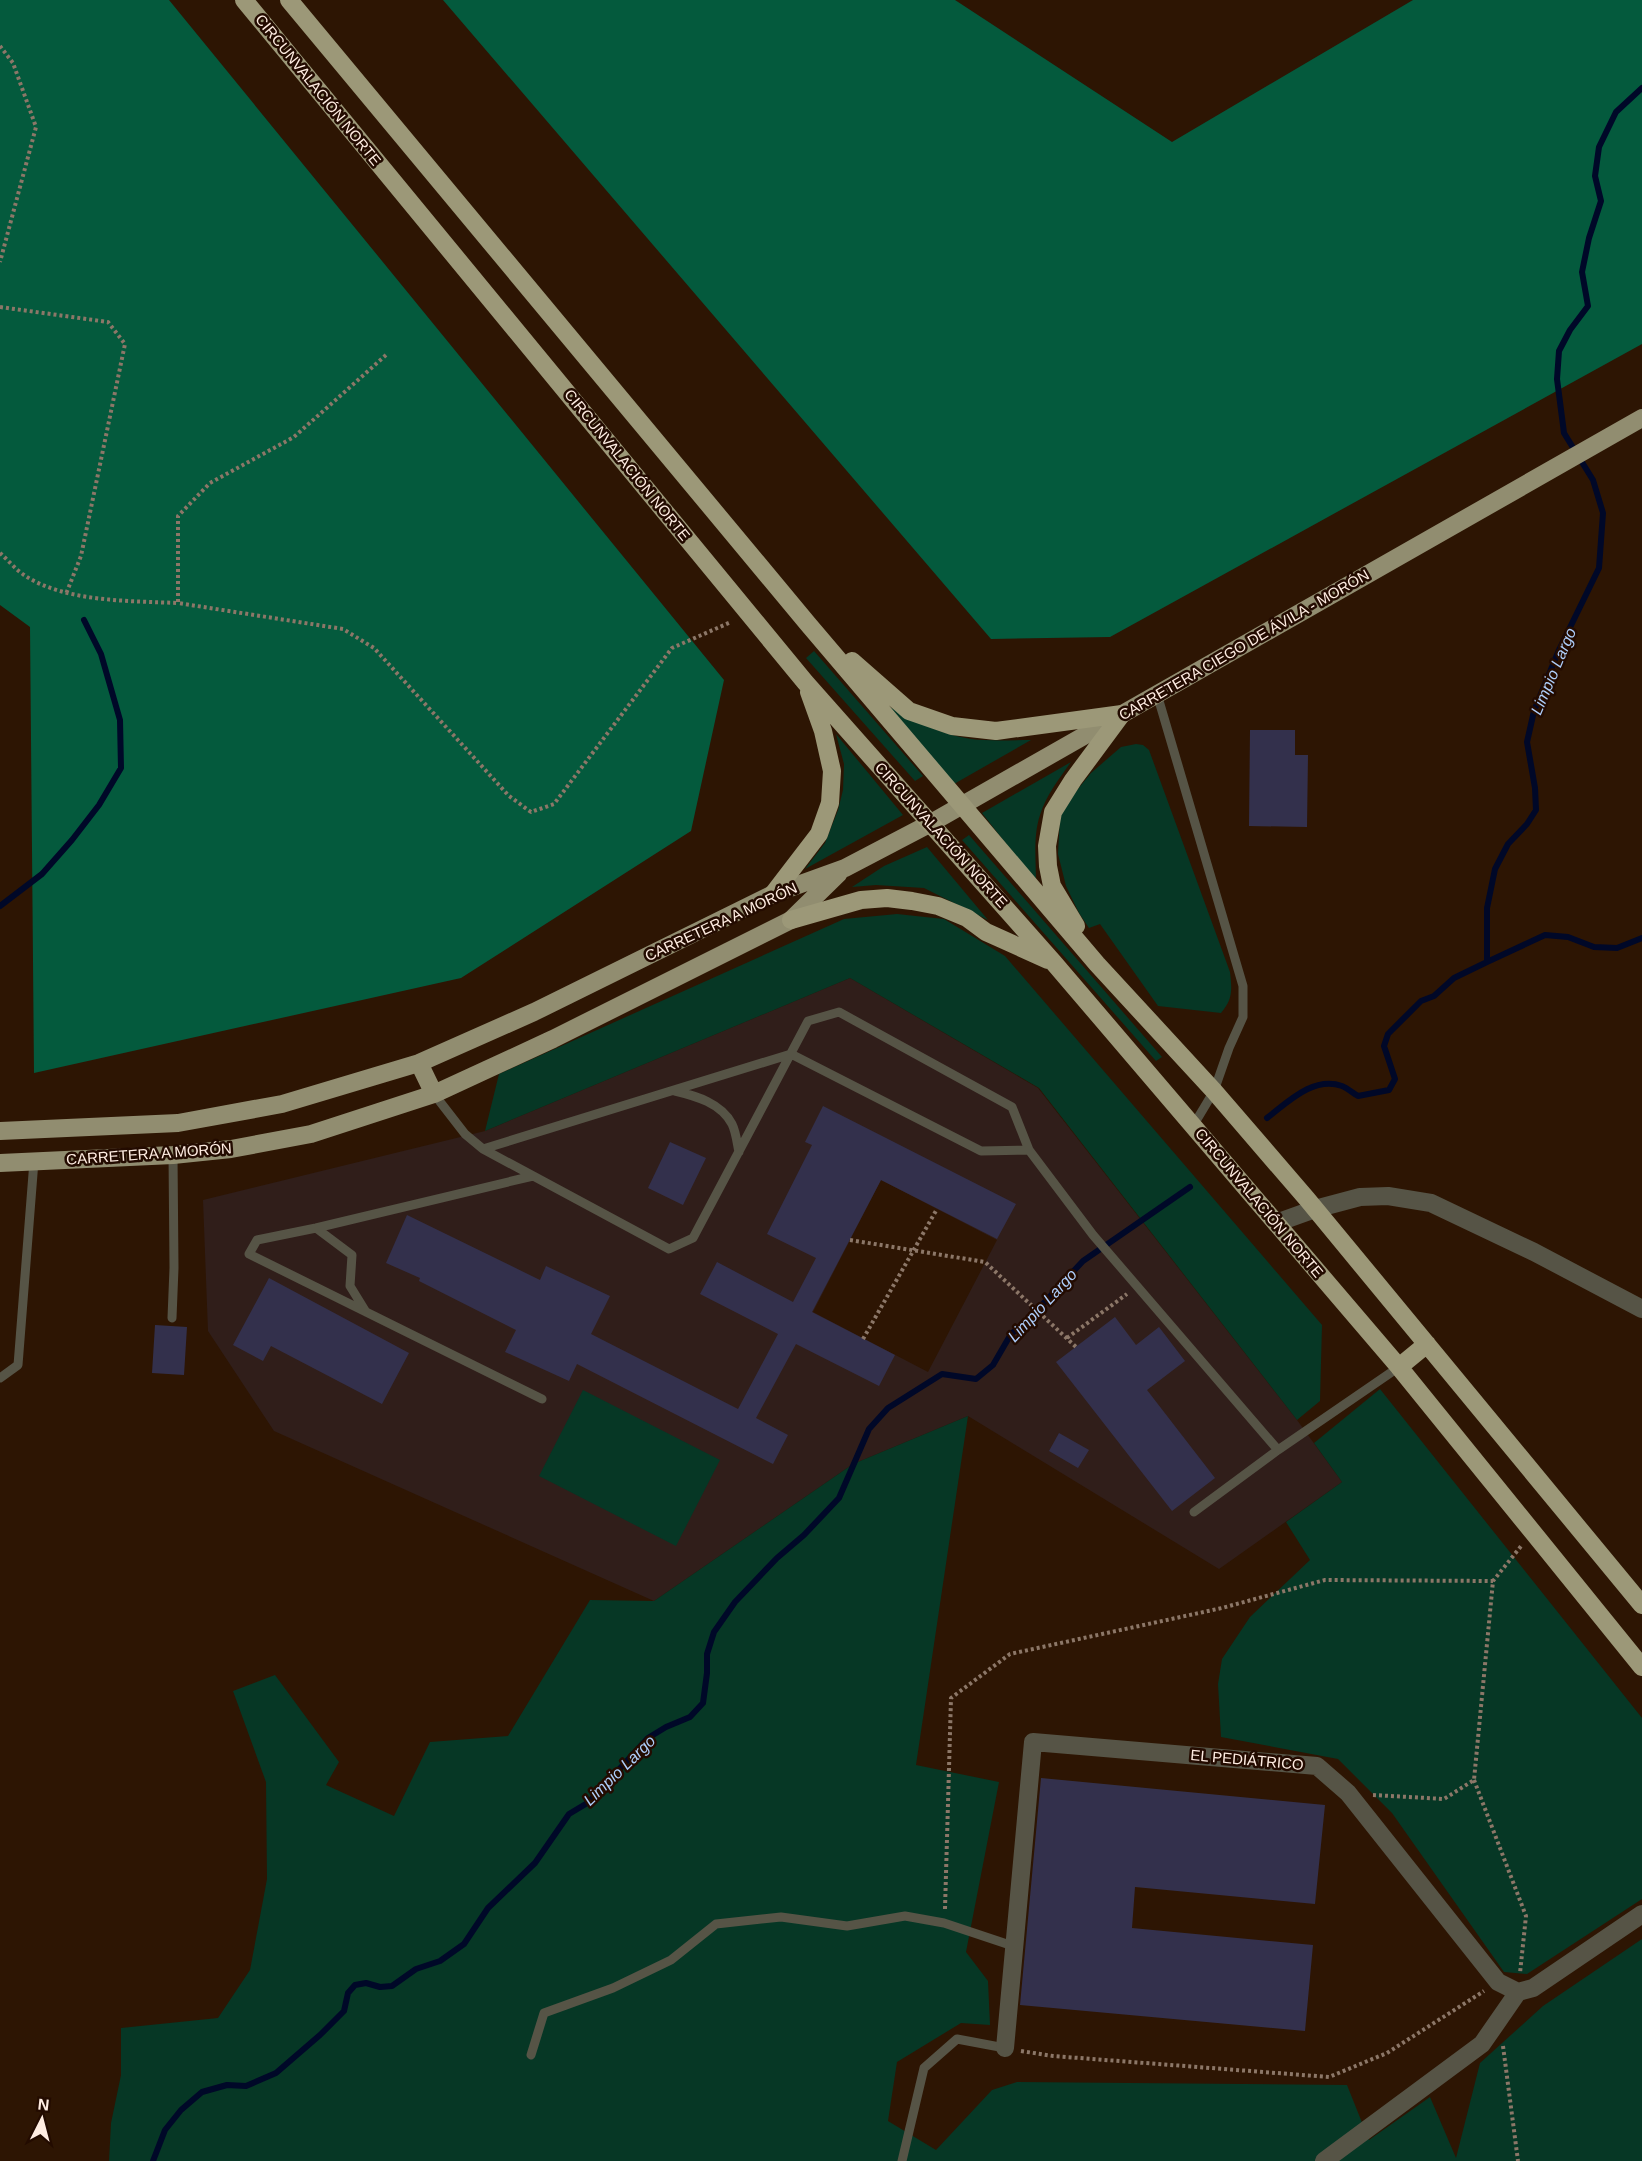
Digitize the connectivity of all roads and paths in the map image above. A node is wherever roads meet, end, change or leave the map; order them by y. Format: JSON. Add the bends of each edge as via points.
{"nodes":[{"id":1,"x":244,"y":0,"type":"edge"},
{"id":2,"x":289,"y":0,"type":"edge"},
{"id":3,"x":0,"y":46,"type":"edge"},
{"id":4,"x":0,"y":262,"type":"edge"},
{"id":5,"x":0,"y":307,"type":"edge"},
{"id":6,"x":386,"y":355,"type":"dead end"},
{"id":7,"x":1642,"y":418,"type":"edge"},
{"id":8,"x":0,"y":554,"type":"edge"},
{"id":9,"x":66,"y":594,"type":"junction"},
{"id":10,"x":177,"y":603,"type":"junction"},
{"id":11,"x":749,"y":614,"type":"junction"},
{"id":12,"x":808,"y":624,"type":"junction"},
{"id":13,"x":805,"y":682,"type":"junction"},
{"id":14,"x":1157,"y":694,"type":"junction"},
{"id":15,"x":1122,"y":714,"type":"junction"},
{"id":16,"x":961,"y":804,"type":"junction"},
{"id":17,"x":931,"y":823,"type":"junction"},
{"id":18,"x":845,"y":868,"type":"junction"},
{"id":19,"x":773,"y":894,"type":"junction"},
{"id":20,"x":791,"y":920,"type":"junction"},
{"id":21,"x":1054,"y":963,"type":"junction"},
{"id":22,"x":1097,"y":964,"type":"junction"},
{"id":23,"x":791,"y":1054,"type":"junction"},
{"id":24,"x":419,"y":1063,"type":"junction"},
{"id":25,"x":675,"y":1090,"type":"junction"},
{"id":26,"x":1214,"y":1091,"type":"junction"},
{"id":27,"x":435,"y":1094,"type":"junction"},
{"id":28,"x":1193,"y":1126,"type":"junction"},
{"id":29,"x":0,"y":1131,"type":"edge"},
{"id":30,"x":483,"y":1149,"type":"junction"},
{"id":31,"x":1029,"y":1150,"type":"junction"},
{"id":32,"x":739,"y":1152,"type":"junction"},
{"id":33,"x":173,"y":1155,"type":"junction"},
{"id":34,"x":34,"y":1161,"type":"junction"},
{"id":35,"x":0,"y":1163,"type":"edge"},
{"id":36,"x":533,"y":1176,"type":"junction"},
{"id":37,"x":937,"y":1209,"type":"dead end"},
{"id":38,"x":1315,"y":1209,"type":"junction"},
{"id":39,"x":1276,"y":1223,"type":"junction"},
{"id":40,"x":316,"y":1228,"type":"junction"},
{"id":41,"x":850,"y":1240,"type":"dead end"},
{"id":42,"x":913,"y":1250,"type":"junction"},
{"id":43,"x":1137,"y":1286,"type":"junction"},
{"id":44,"x":1642,"y":1309,"type":"edge"},
{"id":45,"x":366,"y":1312,"type":"junction"},
{"id":46,"x":172,"y":1318,"type":"dead end"},
{"id":47,"x":1067,"y":1338,"type":"junction"},
{"id":48,"x":863,"y":1339,"type":"dead end"},
{"id":49,"x":1427,"y":1344,"type":"junction"},
{"id":50,"x":1076,"y":1347,"type":"dead end"},
{"id":51,"x":1399,"y":1367,"type":"junction"},
{"id":52,"x":0,"y":1378,"type":"edge"},
{"id":53,"x":542,"y":1399,"type":"dead end"},
{"id":54,"x":1278,"y":1450,"type":"junction"},
{"id":55,"x":1194,"y":1512,"type":"dead end"},
{"id":56,"x":1532,"y":1532,"type":"junction"},
{"id":57,"x":1493,"y":1581,"type":"junction"},
{"id":58,"x":1642,"y":1605,"type":"edge"},
{"id":59,"x":1642,"y":1668,"type":"edge"},
{"id":60,"x":1474,"y":1780,"type":"junction"},
{"id":61,"x":1348,"y":1793,"type":"junction"},
{"id":62,"x":1642,"y":1914,"type":"edge"},
{"id":63,"x":944,"y":1923,"type":"junction"},
{"id":64,"x":1016,"y":1947,"type":"junction"},
{"id":65,"x":1498,"y":1982,"type":"junction"},
{"id":66,"x":1518,"y":1992,"type":"junction"},
{"id":67,"x":1503,"y":2044,"type":"dead end"},
{"id":68,"x":1005,"y":2048,"type":"junction"},
{"id":69,"x":531,"y":2055,"type":"dead end"},
{"id":70,"x":902,"y":2161,"type":"edge"},
{"id":71,"x":1324,"y":2161,"type":"edge"},
{"id":72,"x":1518,"y":2161,"type":"edge"}],
"edges":[{"from":1,"to":11,"type":"highway","name":"CIRCUNVALACIÓN NORTE"},
{"from":2,"to":12,"type":"highway"},
{"from":3,"to":4,"type":"path","via":[[13,63],[36,127]]},
{"from":5,"to":9,"type":"path","via":[[108,322],[125,344],[81,556]]},
{"from":6,"to":10,"type":"path","via":[[294,437],[210,483],[178,516]]},
{"from":7,"to":14,"type":"main road","name":"CARRETERA CIEGO DE ÁVILA - MORÓN"},
{"from":8,"to":9,"type":"path","via":[[24,575]]},
{"from":9,"to":10,"type":"path"},
{"from":10,"to":11,"type":"path","via":[[343,629],[374,648],[509,796],[531,812],[554,804],[672,648]]},
{"from":11,"to":13,"type":"highway","name":"CIRCUNVALACIÓN NORTE"},
{"from":12,"to":15,"type":"highway","via":[[909,711],[952,726],[996,731]]},
{"from":12,"to":16,"type":"highway"},
{"from":13,"to":17,"type":"highway","name":"CIRCUNVALACIÓN NORTE"},
{"from":13,"to":19,"type":"highway","via":[[823,730],[832,771],[830,803],[819,834]]},
{"from":14,"to":15,"type":"main road","name":"CARRETERA CIEGO DE ÁVILA - MORÓN"},
{"from":14,"to":26,"type":"lane","via":[[1243,986],[1243,1017]]},
{"from":15,"to":16,"type":"main road","name":"CARRETERA CIEGO DE ÁVILA - MORÓN"},
{"from":15,"to":22,"type":"highway","via":[[1053,812],[1047,846],[1053,886]]},
{"from":16,"to":17,"type":"main road","name":"CARRETERA CIEGO DE ÁVILA - MORÓN"},
{"from":16,"to":22,"type":"highway"},
{"from":17,"to":18,"type":"main road","name":"CARRETERA CIEGO DE ÁVILA - MORÓN"},
{"from":17,"to":21,"type":"highway","name":"CIRCUNVALACIÓN NORTE"},
{"from":18,"to":19,"type":"main road","name":"CARRETERA A MORÓN"},
{"from":18,"to":20,"type":"main road","name":"CARRETERA A MORÓN"},
{"from":19,"to":24,"type":"main road","name":"CARRETERA A MORÓN","via":[[534,1012]]},
{"from":20,"to":21,"type":"highway","via":[[861,900],[912,901],[967,918],[986,932]]},
{"from":20,"to":27,"type":"main road","name":"CARRETERA A MORÓN"},
{"from":21,"to":28,"type":"highway","name":"CIRCUNVALACIÓN NORTE"},
{"from":22,"to":26,"type":"highway"},
{"from":23,"to":25,"type":"lane"},
{"from":23,"to":31,"type":"lane","via":[[981,1151]]},
{"from":23,"to":31,"type":"lane","via":[[808,1022],[839,1012],[1012,1107]]},
{"from":23,"to":32,"type":"lane"},
{"from":24,"to":27,"type":"main road"},
{"from":24,"to":29,"type":"main road","name":"CARRETERA A MORÓN","via":[[282,1104],[178,1122]]},
{"from":25,"to":30,"type":"lane"},
{"from":25,"to":32,"type":"lane","via":[[700,1097],[722,1111],[733,1125]]},
{"from":26,"to":28,"type":"lane"},
{"from":26,"to":38,"type":"highway"},
{"from":27,"to":30,"type":"lane","via":[[465,1134]]},
{"from":27,"to":33,"type":"main road","name":"CARRETERA A MORÓN","via":[[311,1134]]},
{"from":28,"to":39,"type":"highway","name":"CIRCUNVALACIÓN NORTE"},
{"from":30,"to":36,"type":"lane"},
{"from":31,"to":43,"type":"lane"},
{"from":32,"to":36,"type":"lane","via":[[693,1238],[669,1249]]},
{"from":33,"to":34,"type":"main road","name":"CARRETERA A MORÓN"},
{"from":33,"to":46,"type":"lane"},
{"from":34,"to":35,"type":"main road","name":"CARRETERA A MORÓN"},
{"from":34,"to":52,"type":"lane","via":[[18,1365]]},
{"from":36,"to":40,"type":"lane"},
{"from":37,"to":42,"type":"path"},
{"from":38,"to":39,"type":"street"},
{"from":38,"to":44,"type":"street","via":[[1374,1196],[1431,1203]]},
{"from":38,"to":49,"type":"highway"},
{"from":39,"to":51,"type":"highway","name":"CIRCUNVALACIÓN NORTE"},
{"from":40,"to":45,"type":"lane","via":[[352,1255],[350,1286]]},
{"from":40,"to":45,"type":"lane","via":[[257,1240],[249,1254]]},
{"from":41,"to":42,"type":"path"},
{"from":42,"to":47,"type":"path","via":[[985,1262]]},
{"from":42,"to":48,"type":"path"},
{"from":43,"to":47,"type":"path"},
{"from":43,"to":54,"type":"lane"},
{"from":45,"to":53,"type":"lane"},
{"from":47,"to":50,"type":"path"},
{"from":49,"to":51,"type":"highway"},
{"from":49,"to":58,"type":"highway"},
{"from":51,"to":54,"type":"lane"},
{"from":51,"to":56,"type":"highway","name":"CIRCUNVALACIÓN NORTE"},
{"from":54,"to":55,"type":"lane"},
{"from":56,"to":57,"type":"path"},
{"from":56,"to":59,"type":"highway","name":"CIRCUNVALACIÓN NORTE"},
{"from":57,"to":60,"type":"path"},
{"from":57,"to":63,"type":"path","via":[[1325,1580],[1222,1608],[1010,1654],[951,1698]]},
{"from":60,"to":61,"type":"path","via":[[1444,1799]]},
{"from":60,"to":66,"type":"path","via":[[1526,1916]]},
{"from":61,"to":64,"type":"street","name":"EL PEDIÁTRICO","via":[[1317,1766],[1033,1742]]},
{"from":61,"to":65,"type":"street","name":"EL PEDIÁTRICO"},
{"from":62,"to":66,"type":"street","via":[[1533,1988]]},
{"from":63,"to":64,"type":"lane"},
{"from":63,"to":69,"type":"lane","via":[[905,1916],[847,1926],[781,1917],[716,1924],[671,1960],[613,1988],[544,2013]]},
{"from":64,"to":68,"type":"street","name":"EL PEDIÁTRICO"},
{"from":65,"to":66,"type":"street","name":"EL PEDIÁTRICO"},
{"from":65,"to":68,"type":"path","via":[[1387,2053],[1329,2077],[1053,2056]]},
{"from":66,"to":71,"type":"street","via":[[1482,2044]]},
{"from":67,"to":72,"type":"path"},
{"from":68,"to":70,"type":"lane","via":[[957,2039],[924,2068]]}]}
